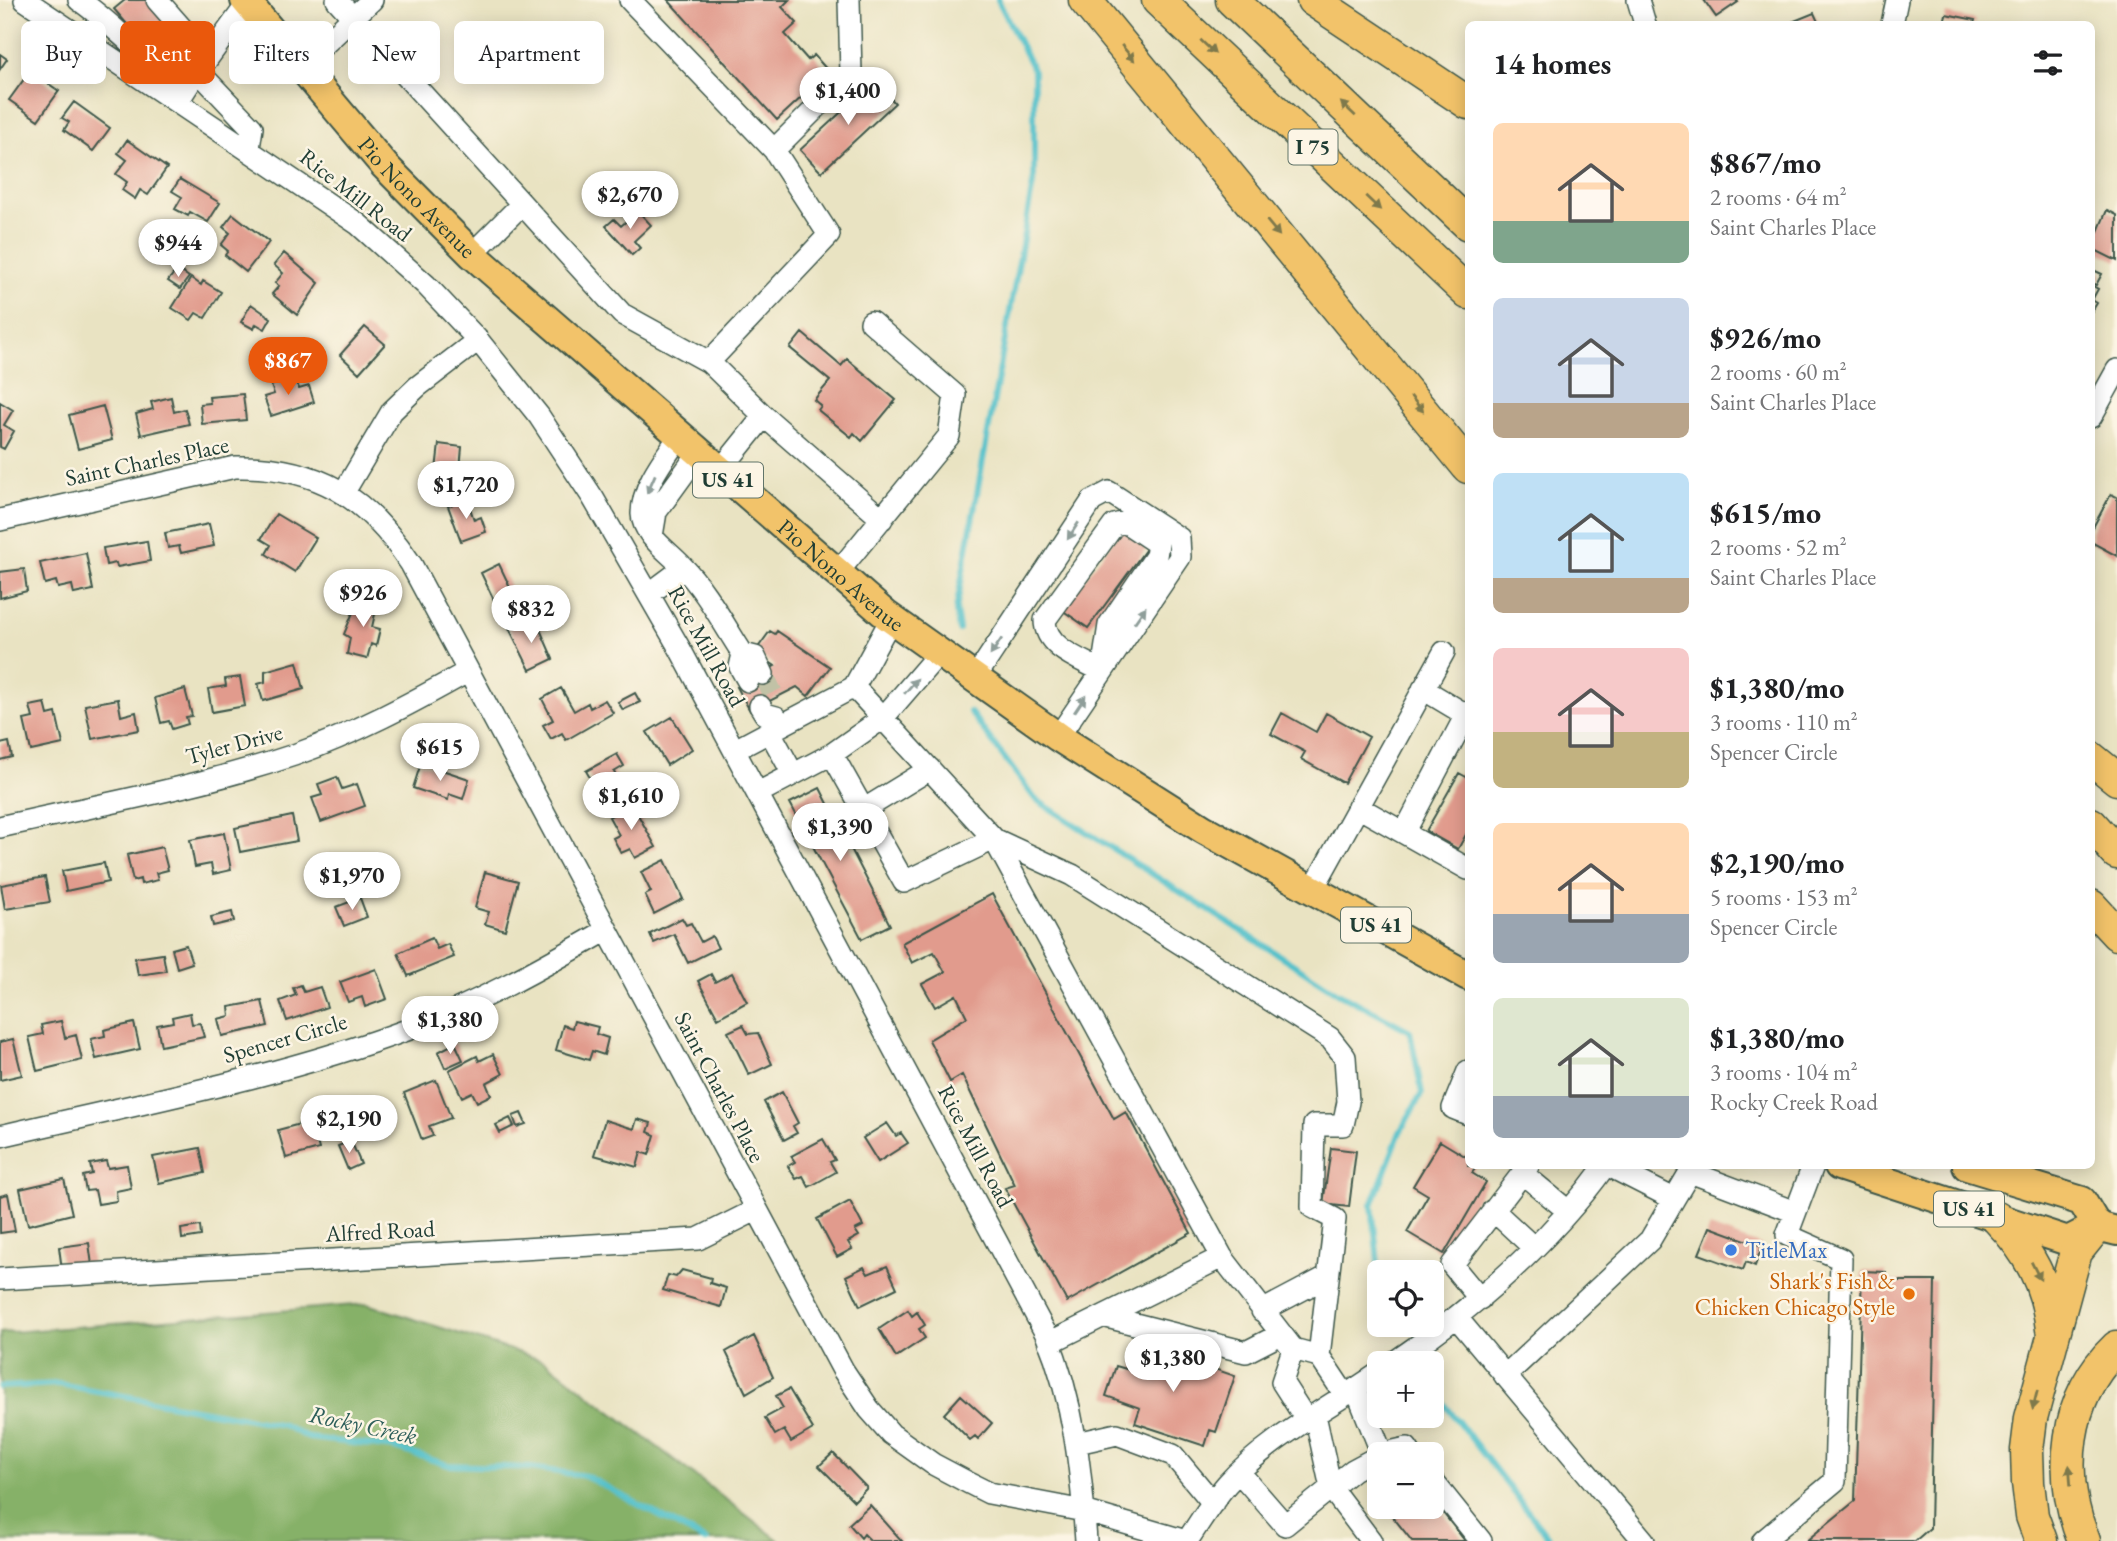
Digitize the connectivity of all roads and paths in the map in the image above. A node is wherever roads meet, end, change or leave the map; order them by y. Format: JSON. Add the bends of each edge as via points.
{"nodes":[{"id":1,"x":25,"y":0,"type":"edge"},
{"id":2,"x":79,"y":0,"type":"edge"},
{"id":3,"x":156,"y":0,"type":"edge"},
{"id":4,"x":337,"y":0,"type":"edge"},
{"id":5,"x":372,"y":0,"type":"edge"},
{"id":6,"x":630,"y":0,"type":"edge"},
{"id":7,"x":849,"y":0,"type":"edge"},
{"id":8,"x":1085,"y":0,"type":"edge"},
{"id":9,"x":1158,"y":0,"type":"edge"},
{"id":10,"x":1232,"y":0,"type":"edge"},
{"id":11,"x":1313,"y":0,"type":"edge"},
{"id":12,"x":1638,"y":0,"type":"edge"},
{"id":13,"x":1897,"y":0,"type":"edge"},
{"id":14,"x":246,"y":1,"type":"edge"},
{"id":15,"x":110,"y":8,"type":"edge"},
{"id":16,"x":352,"y":19,"type":"junction"},
{"id":17,"x":57,"y":21,"type":"edge"},
{"id":18,"x":166,"y":21,"type":"edge"},
{"id":19,"x":263,"y":21,"type":"edge"},
{"id":20,"x":1644,"y":21,"type":"edge"},
{"id":21,"x":1893,"y":21,"type":"edge"},
{"id":22,"x":334,"y":36,"type":"edge"},
{"id":23,"x":215,"y":46,"type":"edge"},
{"id":24,"x":198,"y":84,"type":"edge"},
{"id":25,"x":200,"y":84,"type":"edge"},
{"id":26,"x":316,"y":84,"type":"edge"},
{"id":27,"x":1465,"y":101,"type":"edge"},
{"id":28,"x":249,"y":148,"type":"junction"},
{"id":29,"x":774,"y":150,"type":"junction"},
{"id":30,"x":522,"y":204,"type":"junction"},
{"id":31,"x":1465,"y":221,"type":"edge"},
{"id":32,"x":472,"y":254,"type":"junction"},
{"id":33,"x":1465,"y":290,"type":"edge"},
{"id":34,"x":870,"y":321,"type":"dead end"},
{"id":35,"x":478,"y":340,"type":"junction"},
{"id":36,"x":709,"y":362,"type":"junction"},
{"id":37,"x":2117,"y":370,"type":"edge"},
{"id":38,"x":2095,"y":410,"type":"edge"},
{"id":39,"x":764,"y":416,"type":"junction"},
{"id":40,"x":699,"y":454,"type":"junction"},
{"id":41,"x":1465,"y":463,"type":"edge"},
{"id":42,"x":344,"y":492,"type":"junction"},
{"id":43,"x":882,"y":519,"type":"junction"},
{"id":44,"x":0,"y":520,"type":"edge"},
{"id":45,"x":684,"y":568,"type":"junction"},
{"id":46,"x":838,"y":572,"type":"junction"},
{"id":47,"x":649,"y":594,"type":"junction"},
{"id":48,"x":1017,"y":617,"type":"junction"},
{"id":49,"x":891,"y":619,"type":"junction"},
{"id":50,"x":1045,"y":620,"type":"junction"},
{"id":51,"x":1444,"y":652,"type":"dead end"},
{"id":52,"x":939,"y":653,"type":"junction"},
{"id":53,"x":1102,"y":671,"type":"junction"},
{"id":54,"x":467,"y":672,"type":"junction"},
{"id":55,"x":755,"y":678,"type":"tunnel mouth"},
{"id":56,"x":975,"y":678,"type":"junction"},
{"id":57,"x":854,"y":687,"type":"junction"},
{"id":58,"x":1423,"y":689,"type":"junction"},
{"id":59,"x":771,"y":714,"type":"junction"},
{"id":60,"x":1465,"y":714,"type":"edge"},
{"id":61,"x":883,"y":718,"type":"junction"},
{"id":62,"x":1465,"y":719,"type":"edge"},
{"id":63,"x":1058,"y":737,"type":"junction"},
{"id":64,"x":735,"y":750,"type":"junction"},
{"id":65,"x":832,"y":754,"type":"junction"},
{"id":66,"x":2095,"y":761,"type":"edge"},
{"id":67,"x":930,"y":769,"type":"junction"},
{"id":68,"x":793,"y":775,"type":"junction"},
{"id":69,"x":2117,"y":779,"type":"edge"},
{"id":70,"x":758,"y":793,"type":"junction"},
{"id":71,"x":1359,"y":807,"type":"junction"},
{"id":72,"x":863,"y":810,"type":"junction"},
{"id":73,"x":0,"y":827,"type":"edge"},
{"id":74,"x":2095,"y":828,"type":"edge"},
{"id":75,"x":1404,"y":833,"type":"junction"},
{"id":76,"x":994,"y":839,"type":"junction"},
{"id":77,"x":2117,"y":853,"type":"edge"},
{"id":78,"x":1465,"y":867,"type":"edge"},
{"id":79,"x":1313,"y":889,"type":"junction"},
{"id":80,"x":2095,"y":910,"type":"edge"},
{"id":81,"x":607,"y":930,"type":"junction"},
{"id":82,"x":2117,"y":934,"type":"edge"},
{"id":83,"x":1465,"y":974,"type":"edge"},
{"id":84,"x":1465,"y":1078,"type":"edge"},
{"id":85,"x":1465,"y":1113,"type":"edge"},
{"id":86,"x":0,"y":1136,"type":"edge"},
{"id":87,"x":1525,"y":1169,"type":"edge"},
{"id":88,"x":1604,"y":1169,"type":"edge"},
{"id":89,"x":1613,"y":1169,"type":"edge"},
{"id":90,"x":1812,"y":1169,"type":"edge"},
{"id":91,"x":1848,"y":1169,"type":"edge"},
{"id":92,"x":1977,"y":1169,"type":"edge"},
{"id":93,"x":1674,"y":1199,"type":"junction"},
{"id":94,"x":756,"y":1210,"type":"junction"},
{"id":95,"x":1493,"y":1210,"type":"junction"},
{"id":96,"x":1569,"y":1211,"type":"junction"},
{"id":97,"x":1795,"y":1212,"type":"junction"},
{"id":98,"x":1997,"y":1218,"type":"junction"},
{"id":99,"x":2107,"y":1228,"type":"edge"},
{"id":100,"x":1534,"y":1248,"type":"junction"},
{"id":101,"x":1222,"y":1257,"type":"junction"},
{"id":102,"x":1328,"y":1276,"type":"junction"},
{"id":103,"x":0,"y":1279,"type":"edge"},
{"id":104,"x":1480,"y":1299,"type":"junction"},
{"id":105,"x":1262,"y":1311,"type":"junction"},
{"id":106,"x":1103,"y":1316,"type":"junction"},
{"id":107,"x":1457,"y":1318,"type":"junction"},
{"id":108,"x":2052,"y":1334,"type":"junction"},
{"id":109,"x":1286,"y":1342,"type":"junction"},
{"id":110,"x":1049,"y":1343,"type":"junction"},
{"id":111,"x":2117,"y":1347,"type":"edge"},
{"id":112,"x":1410,"y":1351,"type":"edge"},
{"id":113,"x":1319,"y":1356,"type":"junction"},
{"id":114,"x":1505,"y":1376,"type":"junction"},
{"id":115,"x":1367,"y":1381,"type":"edge"},
{"id":116,"x":1350,"y":1392,"type":"junction"},
{"id":117,"x":1311,"y":1418,"type":"junction"},
{"id":118,"x":1375,"y":1442,"type":"edge"},
{"id":119,"x":1077,"y":1443,"type":"junction"},
{"id":120,"x":1367,"y":1462,"type":"edge"},
{"id":121,"x":1239,"y":1472,"type":"junction"},
{"id":122,"x":1331,"y":1488,"type":"junction"},
{"id":123,"x":1444,"y":1495,"type":"edge"},
{"id":124,"x":1213,"y":1503,"type":"junction"},
{"id":125,"x":1084,"y":1511,"type":"junction"},
{"id":126,"x":1292,"y":1533,"type":"edge"},
{"id":127,"x":1086,"y":1541,"type":"edge"},
{"id":128,"x":1186,"y":1541,"type":"edge"},
{"id":129,"x":1371,"y":1541,"type":"edge"},
{"id":130,"x":1481,"y":1541,"type":"edge"},
{"id":131,"x":1644,"y":1541,"type":"edge"},
{"id":132,"x":1763,"y":1541,"type":"edge"},
{"id":133,"x":2040,"y":1541,"type":"edge"},
{"id":134,"x":2084,"y":1541,"type":"edge"}],
"edges":[{"from":1,"to":17,"type":"street","name":"Rice Mill Road"},
{"from":2,"to":15,"type":"street"},
{"from":3,"to":18,"type":"street"},
{"from":4,"to":16,"type":"street"},
{"from":5,"to":16,"type":"street"},
{"from":6,"to":29,"type":"street"},
{"from":7,"to":29,"type":"street","via":[[851,73]]},
{"from":8,"to":41,"type":"highway","one_way":true},
{"from":9,"to":33,"type":"highway","number":"I 75","one_way":true},
{"from":31,"to":10,"type":"highway","number":"I 75","one_way":true},
{"from":11,"to":27,"type":"highway"},
{"from":12,"to":20,"type":"street"},
{"from":13,"to":21,"type":"street"},
{"from":14,"to":19,"type":"main road","name":"Pio Nono Avenue","number":"US 41"},
{"from":14,"to":23,"type":"street"},
{"from":16,"to":22,"type":"street"},
{"from":16,"to":30,"type":"street"},
{"from":24,"to":28,"type":"street","name":"Rice Mill Road"},
{"from":25,"to":28,"type":"street","via":[[253,128]]},
{"from":26,"to":32,"type":"main road","name":"Pio Nono Avenue","number":"US 41","via":[[384,165]]},
{"from":28,"to":35,"type":"street","name":"Rice Mill Road","via":[[358,224]]},
{"from":29,"to":36,"type":"street","via":[[829,235]]},
{"from":30,"to":32,"type":"street"},
{"from":30,"to":36,"type":"street","via":[[622,314]]},
{"from":32,"to":40,"type":"main road","name":"Pio Nono Avenue","number":"US 41"},
{"from":34,"to":43,"type":"street","via":[[955,395],[949,436]]},
{"from":35,"to":42,"type":"street","via":[[393,411]]},
{"from":35,"to":47,"type":"street","name":"Rice Mill Road","via":[[539,416]]},
{"from":36,"to":39,"type":"street"},
{"from":37,"to":38,"type":"street"},
{"from":39,"to":40,"type":"street"},
{"from":39,"to":43,"type":"street"},
{"from":40,"to":45,"type":"street","via":[[650,482],[645,500],[644,523]]},
{"from":40,"to":46,"type":"main road","name":"Pio Nono Avenue","number":"US 41"},
{"from":42,"to":44,"type":"street","name":"Saint Charles Place","via":[[306,474],[235,467]]},
{"from":42,"to":54,"type":"street","name":"Saint Charles Place","via":[[367,509],[400,548]]},
{"from":43,"to":46,"type":"street"},
{"from":45,"to":47,"type":"street"},
{"from":45,"to":55,"type":"street","via":[[744,654],[740,667]]},
{"from":46,"to":49,"type":"main road","name":"Pio Nono Avenue","number":"US 41"},
{"from":47,"to":64,"type":"street","name":"Rice Mill Road"},
{"from":48,"to":50,"type":"street"},
{"from":53,"to":48,"type":"street","one_way":true,"via":[[1180,557],[1179,538],[1109,492],[1092,501]]},
{"from":48,"to":56,"type":"street","one_way":true},
{"from":49,"to":52,"type":"main road","name":"Pio Nono Avenue","number":"US 41"},
{"from":49,"to":57,"type":"street"},
{"from":50,"to":53,"type":"street","via":[[1051,640]]},
{"from":50,"to":53,"type":"street","via":[[1114,525],[1125,522],[1158,544],[1156,556],[1109,625]]},
{"from":51,"to":58,"type":"street"},
{"from":52,"to":56,"type":"main road","name":"Pio Nono Avenue","number":"US 41"},
{"from":61,"to":52,"type":"street","one_way":true},
{"from":63,"to":53,"type":"street","one_way":true},
{"from":54,"to":73,"type":"street","name":"Tyler Drive","via":[[324,744],[292,755]]},
{"from":54,"to":81,"type":"street","name":"Saint Charles Place"},
{"from":56,"to":63,"type":"main road","name":"Pio Nono Avenue","number":"US 41"},
{"from":57,"to":59,"type":"street"},
{"from":57,"to":61,"type":"street"},
{"from":58,"to":60,"type":"street"},
{"from":58,"to":71,"type":"street"},
{"from":59,"to":64,"type":"street"},
{"from":59,"to":68,"type":"street"},
{"from":61,"to":65,"type":"street"},
{"from":61,"to":67,"type":"street"},
{"from":62,"to":75,"type":"street"},
{"from":63,"to":79,"type":"main road","name":"Pio Nono Avenue","number":"US 41","via":[[1203,829]]},
{"from":64,"to":70,"type":"street","name":"Rice Mill Road"},
{"from":65,"to":68,"type":"street"},
{"from":65,"to":72,"type":"street"},
{"from":66,"to":69,"type":"highway"},
{"from":67,"to":72,"type":"street"},
{"from":67,"to":76,"type":"street"},
{"from":68,"to":70,"type":"street"},
{"from":70,"to":110,"type":"street","name":"Rice Mill Road"},
{"from":71,"to":75,"type":"street"},
{"from":71,"to":79,"type":"street"},
{"from":72,"to":76,"type":"street","via":[[904,882]]},
{"from":74,"to":77,"type":"highway"},
{"from":75,"to":78,"type":"street"},
{"from":76,"to":101,"type":"street"},
{"from":76,"to":102,"type":"street","via":[[1072,875],[1330,1038],[1345,1057],[1348,1102],[1343,1125],[1314,1125],[1312,1207],[1335,1219]]},
{"from":79,"to":83,"type":"main road","name":"Pio Nono Avenue","number":"US 41"},
{"from":80,"to":82,"type":"highway"},
{"from":81,"to":86,"type":"street","name":"Spencer Circle","via":[[497,990],[408,1030],[289,1067]]},
{"from":81,"to":94,"type":"street","name":"Saint Charles Place"},
{"from":84,"to":85,"type":"street","via":[[1453,1108]]},
{"from":87,"to":95,"type":"street"},
{"from":87,"to":96,"type":"street"},
{"from":88,"to":96,"type":"street"},
{"from":89,"to":93,"type":"street"},
{"from":90,"to":97,"type":"street"},
{"from":91,"to":98,"type":"main road","number":"US 41"},
{"from":92,"to":99,"type":"main road","number":"US 41","via":[[2082,1201]]},
{"from":93,"to":97,"type":"street","via":[[1690,1172]]},
{"from":93,"to":114,"type":"street","via":[[1650,1240]]},
{"from":94,"to":103,"type":"street","name":"Alfred Road","via":[[698,1238]]},
{"from":94,"to":125,"type":"street","name":"Saint Charles Place","via":[[843,1370],[891,1434],[933,1464],[989,1493]]},
{"from":95,"to":100,"type":"street"},
{"from":95,"to":104,"type":"street","via":[[1452,1265]]},
{"from":96,"to":100,"type":"street"},
{"from":97,"to":132,"type":"street","via":[[1787,1235],[1841,1259],[1835,1481]]},
{"from":98,"to":99,"type":"main road","number":"US 41","via":[[2068,1241]]},
{"from":98,"to":108,"type":"highway","one_way":true,"via":[[2014,1235],[2040,1276],[2049,1302]]},
{"from":99,"to":108,"type":"highway","via":[[2076,1252]]},
{"from":100,"to":104,"type":"street"},
{"from":101,"to":105,"type":"street"},
{"from":101,"to":106,"type":"street"},
{"from":102,"to":105,"type":"street"},
{"from":102,"to":113,"type":"street"},
{"from":104,"to":107,"type":"street"},
{"from":105,"to":109,"type":"street"},
{"from":106,"to":109,"type":"street","via":[[1246,1352]]},
{"from":106,"to":110,"type":"street"},
{"from":107,"to":112,"type":"street"},
{"from":107,"to":114,"type":"street"},
{"from":108,"to":133,"type":"highway","one_way":true,"via":[[2027,1450],[2032,1517]]},
{"from":109,"to":113,"type":"street"},
{"from":109,"to":117,"type":"street","via":[[1282,1382]]},
{"from":110,"to":119,"type":"street","name":"Rice Mill Road","via":[[1064,1379]]},
{"from":134,"to":111,"type":"highway","one_way":true,"via":[[2071,1489],[2074,1415],[2091,1377]]},
{"from":113,"to":116,"type":"street"},
{"from":114,"to":131,"type":"street"},
{"from":115,"to":116,"type":"street"},
{"from":116,"to":117,"type":"street"},
{"from":116,"to":118,"type":"street"},
{"from":117,"to":121,"type":"street"},
{"from":117,"to":122,"type":"street"},
{"from":119,"to":124,"type":"street","via":[[1117,1434],[1173,1455]]},
{"from":119,"to":125,"type":"street","name":"Rice Mill Road"},
{"from":120,"to":122,"type":"street"},
{"from":121,"to":124,"type":"street"},
{"from":121,"to":126,"type":"street"},
{"from":122,"to":126,"type":"street"},
{"from":122,"to":129,"type":"street"},
{"from":123,"to":130,"type":"street"},
{"from":124,"to":128,"type":"street"},
{"from":125,"to":127,"type":"street","name":"Rice Mill Road"},
{"from":125,"to":128,"type":"street","name":"Saint Charles Place"}]}
